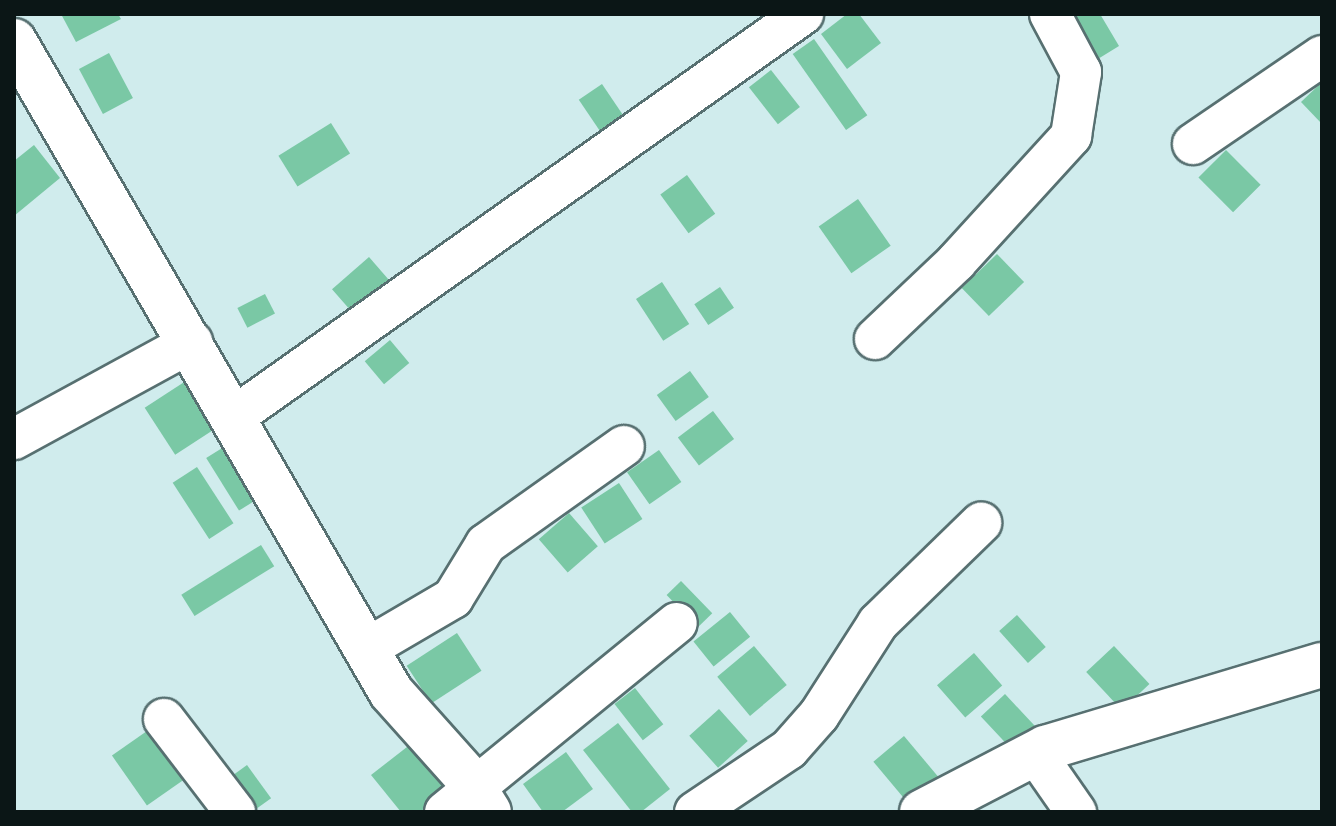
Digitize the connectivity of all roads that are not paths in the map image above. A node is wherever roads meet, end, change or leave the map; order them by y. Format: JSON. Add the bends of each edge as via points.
{"nodes":[{"id":1,"x":803,"y":14,"type":"edge"},
{"id":2,"x":1050,"y":14,"type":"edge"},
{"id":3,"x":14,"y":41,"type":"edge"},
{"id":4,"x":1322,"y":56,"type":"edge"},
{"id":5,"x":1193,"y":144,"type":"dead end"},
{"id":6,"x":875,"y":339,"type":"dead end"},
{"id":7,"x":192,"y":342,"type":"junction"},
{"id":8,"x":235,"y":416,"type":"junction"},
{"id":9,"x":14,"y":439,"type":"edge"},
{"id":10,"x":624,"y":446,"type":"dead end"},
{"id":11,"x":981,"y":523,"type":"dead end"},
{"id":12,"x":677,"y":623,"type":"dead end"},
{"id":13,"x":366,"y":649,"type":"junction"},
{"id":14,"x":1322,"y":665,"type":"edge"},
{"id":15,"x":164,"y":719,"type":"dead end"},
{"id":16,"x":1035,"y":753,"type":"junction"},
{"id":17,"x":470,"y":805,"type":"edge"},
{"id":18,"x":235,"y":812,"type":"edge"},
{"id":19,"x":695,"y":812,"type":"edge"},
{"id":20,"x":922,"y":812,"type":"edge"},
{"id":21,"x":1076,"y":812,"type":"edge"}],
"edges":[{"from":1,"to":8,"type":"street"},
{"from":2,"to":6,"type":"street","via":[[1081,72],[1071,136],[956,262]]},
{"from":3,"to":7,"type":"street"},
{"from":4,"to":5,"type":"street"},
{"from":7,"to":8,"type":"street"},
{"from":7,"to":9,"type":"street"},
{"from":8,"to":13,"type":"street"},
{"from":10,"to":13,"type":"street","via":[[486,544],[453,598]]},
{"from":11,"to":19,"type":"street","via":[[878,623],[819,715],[789,749]]},
{"from":12,"to":17,"type":"street"},
{"from":13,"to":17,"type":"street"},
{"from":14,"to":16,"type":"street"},
{"from":15,"to":18,"type":"street"},
{"from":16,"to":20,"type":"street"},
{"from":16,"to":21,"type":"street"}]}
